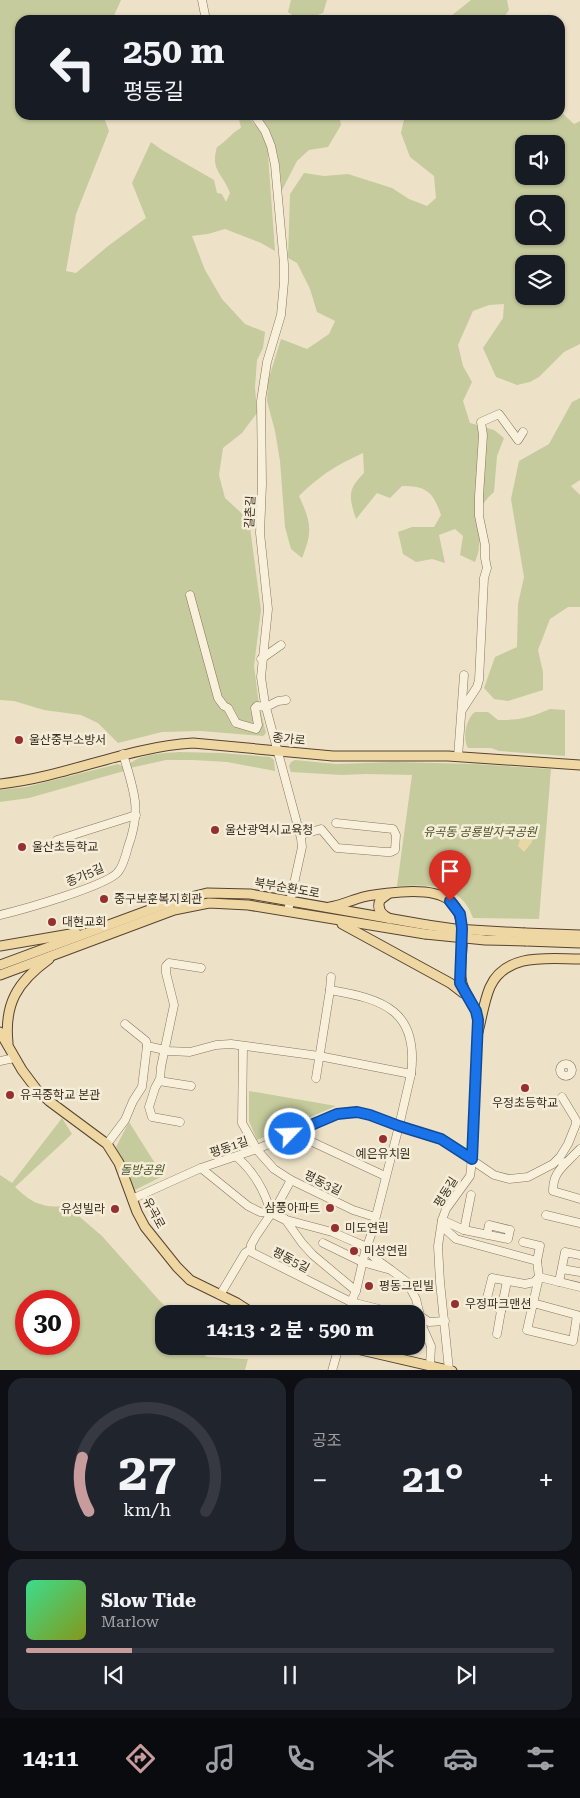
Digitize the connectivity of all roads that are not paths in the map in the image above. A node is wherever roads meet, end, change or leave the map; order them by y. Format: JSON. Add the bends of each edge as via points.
{"nodes":[{"id":1,"x":202,"y":0,"type":"edge"},
{"id":2,"x":205,"y":15,"type":"edge"},
{"id":3,"x":258,"y":120,"type":"edge"},
{"id":4,"x":523,"y":432,"type":"dead end"},
{"id":5,"x":190,"y":595,"type":"dead end"},
{"id":6,"x":281,"y":645,"type":"dead end"},
{"id":7,"x":261,"y":659,"type":"junction"},
{"id":8,"x":464,"y":675,"type":"dead end"},
{"id":9,"x":286,"y":700,"type":"dead end"},
{"id":10,"x":266,"y":707,"type":"junction"},
{"id":11,"x":462,"y":710,"type":"junction"},
{"id":12,"x":279,"y":750,"type":"junction"},
{"id":13,"x":123,"y":754,"type":"junction"},
{"id":14,"x":458,"y":757,"type":"junction"},
{"id":15,"x":580,"y":765,"type":"edge"},
{"id":16,"x":0,"y":784,"type":"edge"},
{"id":17,"x":136,"y":814,"type":"junction"},
{"id":18,"x":336,"y":822,"type":"dead end"},
{"id":19,"x":301,"y":835,"type":"junction"},
{"id":20,"x":57,"y":840,"type":"dead end"},
{"id":21,"x":391,"y":893,"type":"junction"},
{"id":22,"x":291,"y":901,"type":"junction"},
{"id":23,"x":319,"y":907,"type":"junction"},
{"id":24,"x":288,"y":911,"type":"junction"},
{"id":25,"x":0,"y":915,"type":"edge"},
{"id":26,"x":326,"y":918,"type":"junction"},
{"id":27,"x":393,"y":920,"type":"junction"},
{"id":28,"x":100,"y":928,"type":"junction"},
{"id":29,"x":426,"y":930,"type":"junction"},
{"id":30,"x":580,"y":935,"type":"edge"},
{"id":31,"x":525,"y":937,"type":"junction"},
{"id":32,"x":580,"y":943,"type":"edge"},
{"id":33,"x":0,"y":946,"type":"edge"},
{"id":34,"x":56,"y":954,"type":"junction"},
{"id":35,"x":580,"y":959,"type":"edge"},
{"id":36,"x":0,"y":965,"type":"edge"},
{"id":37,"x":201,"y":968,"type":"dead end"},
{"id":38,"x":0,"y":975,"type":"edge"},
{"id":39,"x":331,"y":977,"type":"dead end"},
{"id":40,"x":330,"y":990,"type":"junction"},
{"id":41,"x":469,"y":998,"type":"junction"},
{"id":42,"x":125,"y":1024,"type":"dead end"},
{"id":43,"x":478,"y":1032,"type":"junction"},
{"id":44,"x":1,"y":1034,"type":"edge"},
{"id":45,"x":147,"y":1046,"type":"junction"},
{"id":46,"x":243,"y":1046,"type":"junction"},
{"id":47,"x":9,"y":1048,"type":"junction"},
{"id":48,"x":165,"y":1050,"type":"junction"},
{"id":49,"x":319,"y":1056,"type":"junction"},
{"id":50,"x":14,"y":1058,"type":"junction"},
{"id":51,"x":0,"y":1061,"type":"edge"},
{"id":52,"x":571,"y":1073,"type":"dead end"},
{"id":53,"x":580,"y":1073,"type":"edge"},
{"id":54,"x":411,"y":1074,"type":"junction"},
{"id":55,"x":316,"y":1078,"type":"dead end"},
{"id":56,"x":159,"y":1081,"type":"junction"},
{"id":57,"x":191,"y":1086,"type":"dead end"},
{"id":58,"x":562,"y":1097,"type":"dead end"},
{"id":59,"x":180,"y":1122,"type":"dead end"},
{"id":60,"x":399,"y":1126,"type":"junction"},
{"id":61,"x":290,"y":1134,"type":"junction"},
{"id":62,"x":107,"y":1144,"type":"junction"},
{"id":63,"x":257,"y":1149,"type":"junction"},
{"id":64,"x":580,"y":1149,"type":"edge"},
{"id":65,"x":237,"y":1157,"type":"junction"},
{"id":66,"x":577,"y":1157,"type":"edge"},
{"id":67,"x":472,"y":1159,"type":"junction"},
{"id":68,"x":567,"y":1162,"type":"junction"},
{"id":69,"x":553,"y":1164,"type":"junction"},
{"id":70,"x":201,"y":1168,"type":"junction"},
{"id":71,"x":385,"y":1176,"type":"junction"},
{"id":72,"x":291,"y":1180,"type":"junction"},
{"id":73,"x":471,"y":1195,"type":"dead end"},
{"id":74,"x":132,"y":1199,"type":"junction"},
{"id":75,"x":580,"y":1199,"type":"edge"},
{"id":76,"x":271,"y":1213,"type":"junction"},
{"id":77,"x":546,"y":1215,"type":"dead end"},
{"id":78,"x":375,"y":1217,"type":"junction"},
{"id":79,"x":285,"y":1219,"type":"junction"},
{"id":80,"x":580,"y":1222,"type":"edge"},
{"id":81,"x":442,"y":1223,"type":"junction"},
{"id":82,"x":464,"y":1230,"type":"junction"},
{"id":83,"x":487,"y":1235,"type":"dead end"},
{"id":84,"x":524,"y":1242,"type":"dead end"},
{"id":85,"x":323,"y":1243,"type":"dead end"},
{"id":86,"x":366,"y":1248,"type":"junction"},
{"id":87,"x":251,"y":1249,"type":"junction"},
{"id":88,"x":580,"y":1255,"type":"edge"},
{"id":89,"x":537,"y":1261,"type":"junction"},
{"id":90,"x":362,"y":1262,"type":"junction"},
{"id":91,"x":562,"y":1268,"type":"junction"},
{"id":92,"x":391,"y":1270,"type":"junction"},
{"id":93,"x":580,"y":1272,"type":"edge"},
{"id":94,"x":538,"y":1277,"type":"junction"},
{"id":95,"x":507,"y":1281,"type":"junction"},
{"id":96,"x":559,"y":1282,"type":"junction"},
{"id":97,"x":580,"y":1287,"type":"edge"},
{"id":98,"x":356,"y":1291,"type":"junction"},
{"id":99,"x":220,"y":1294,"type":"junction"},
{"id":100,"x":351,"y":1302,"type":"junction"},
{"id":101,"x":533,"y":1303,"type":"junction"},
{"id":102,"x":239,"y":1305,"type":"edge"},
{"id":103,"x":363,"y":1305,"type":"edge"},
{"id":104,"x":417,"y":1305,"type":"edge"},
{"id":105,"x":501,"y":1311,"type":"junction"},
{"id":106,"x":425,"y":1320,"type":"edge"},
{"id":107,"x":445,"y":1321,"type":"junction"},
{"id":108,"x":433,"y":1322,"type":"junction"},
{"id":109,"x":425,"y":1333,"type":"edge"},
{"id":110,"x":497,"y":1334,"type":"dead end"},
{"id":111,"x":427,"y":1338,"type":"junction"},
{"id":112,"x":336,"y":1355,"type":"edge"},
{"id":113,"x":379,"y":1355,"type":"edge"},
{"id":114,"x":426,"y":1367,"type":"edge"},
{"id":115,"x":332,"y":1370,"type":"edge"},
{"id":116,"x":450,"y":1370,"type":"edge"}],
"edges":[{"from":1,"to":2,"type":"street"},
{"from":3,"to":7,"type":"street","name":"길촌길","via":[[266,130],[275,165],[284,273],[281,315],[267,362],[261,401],[260,533],[268,609]]},
{"from":4,"to":11,"type":"street","via":[[518,440],[500,414],[482,422],[479,516],[487,568],[477,687]]},
{"from":5,"to":10,"type":"street","via":[[218,698],[236,723],[254,729],[258,725],[255,708]]},
{"from":6,"to":7,"type":"street"},
{"from":7,"to":10,"type":"street","name":"길촌길"},
{"from":8,"to":11,"type":"street"},
{"from":9,"to":10,"type":"street"},
{"from":10,"to":12,"type":"street","name":"길촌길"},
{"from":11,"to":14,"type":"street"},
{"from":12,"to":13,"type":"main road","name":"종가로","via":[[193,743]]},
{"from":12,"to":14,"type":"main road","name":"종가로","via":[[333,756]]},
{"from":12,"to":19,"type":"street","name":"길촌길"},
{"from":13,"to":16,"type":"main road","name":"종가로","via":[[25,781]]},
{"from":13,"to":17,"type":"street","name":"종가5길","via":[[134,790]]},
{"from":14,"to":15,"type":"main road","name":"종가로"},
{"from":17,"to":20,"type":"street"},
{"from":17,"to":25,"type":"street","name":"종가5길","via":[[132,837],[118,873],[58,898]]},
{"from":18,"to":19,"type":"street","via":[[392,829],[396,835],[395,850],[338,848],[321,830]]},
{"from":19,"to":22,"type":"street","name":"길촌길","via":[[302,847]]},
{"from":21,"to":23,"type":"main road","via":[[364,897],[338,906]]},
{"from":21,"to":27,"type":"main road","via":[[382,897],[378,906]]},
{"from":21,"to":41,"type":"main road","via":[[432,892],[444,896],[457,909],[463,936],[460,983]]},
{"from":22,"to":23,"type":"main road","name":"북부순환도로"},
{"from":22,"to":24,"type":"street","name":"길촌길"},
{"from":22,"to":28,"type":"main road","name":"북부순환도로","via":[[250,894],[207,893],[171,902]]},
{"from":23,"to":27,"type":"main road","name":"북부순환도로"},
{"from":24,"to":26,"type":"main road","name":"북부순환도로"},
{"from":24,"to":34,"type":"main road","name":"북부순환도로","via":[[226,903],[191,906]]},
{"from":26,"to":29,"type":"main road","name":"북부순환도로"},
{"from":26,"to":41,"type":"main road","via":[[450,983]]},
{"from":27,"to":29,"type":"main road","name":"북부순환도로"},
{"from":28,"to":33,"type":"main road"},
{"from":28,"to":36,"type":"main road","name":"북부순환도로"},
{"from":29,"to":31,"type":"main road","name":"북부순환도로","bridge":true,"via":[[471,930]]},
{"from":30,"to":31,"type":"main road","name":"북부순환도로"},
{"from":31,"to":32,"type":"main road","name":"북부순환도로"},
{"from":34,"to":38,"type":"main road","name":"북부순환도로"},
{"from":34,"to":47,"type":"main road","via":[[16,990],[7,1019]]},
{"from":35,"to":43,"type":"main road","via":[[526,960],[504,970],[490,986]]},
{"from":37,"to":48,"type":"street","via":[[166,966],[174,1005]]},
{"from":39,"to":40,"type":"street"},
{"from":40,"to":49,"type":"street"},
{"from":40,"to":54,"type":"street","via":[[375,1000],[406,1024],[411,1038]]},
{"from":41,"to":43,"type":"street","name":"평동길","via":[[476,1011]]},
{"from":42,"to":45,"type":"street","via":[[146,1041]]},
{"from":43,"to":67,"type":"street","name":"평동길"},
{"from":44,"to":47,"type":"main road","name":"유곡로"},
{"from":45,"to":48,"type":"street"},
{"from":45,"to":62,"type":"street","via":[[142,1087],[125,1120]]},
{"from":46,"to":48,"type":"street","via":[[222,1044],[190,1052]]},
{"from":46,"to":49,"type":"street"},
{"from":46,"to":63,"type":"street","name":"평동3길","via":[[242,1123]]},
{"from":47,"to":50,"type":"main road","name":"유곡로"},
{"from":48,"to":56,"type":"street"},
{"from":49,"to":54,"type":"street"},
{"from":49,"to":55,"type":"street"},
{"from":50,"to":51,"type":"street"},
{"from":50,"to":62,"type":"main road","name":"유곡로","via":[[49,1101]]},
{"from":52,"to":53,"type":"street"},
{"from":54,"to":60,"type":"street"},
{"from":56,"to":57,"type":"street"},
{"from":56,"to":59,"type":"street","via":[[149,1107],[152,1117]]},
{"from":58,"to":69,"type":"street","via":[[576,1124],[560,1158]]},
{"from":60,"to":61,"type":"street","name":"평동1길","via":[[370,1115],[348,1112]]},
{"from":60,"to":67,"type":"street","name":"평동1길","via":[[441,1139]]},
{"from":60,"to":71,"type":"street"},
{"from":61,"to":63,"type":"street","name":"평동1길"},
{"from":61,"to":71,"type":"street"},
{"from":62,"to":74,"type":"main road","name":"유곡로","via":[[119,1164]]},
{"from":63,"to":65,"type":"street","name":"평동1길"},
{"from":63,"to":72,"type":"street","name":"평동3길","via":[[274,1169]]},
{"from":64,"to":66,"type":"street"},
{"from":65,"to":70,"type":"street","name":"평동1길"},
{"from":65,"to":76,"type":"street","via":[[259,1183]]},
{"from":66,"to":68,"type":"street"},
{"from":67,"to":69,"type":"street","name":"평동1길","via":[[494,1175],[508,1179],[528,1177]]},
{"from":67,"to":81,"type":"street","name":"평동길","via":[[470,1176],[453,1197]]},
{"from":68,"to":69,"type":"street"},
{"from":68,"to":75,"type":"street","via":[[553,1180],[553,1191]]},
{"from":70,"to":74,"type":"street","name":"평동1길"},
{"from":70,"to":76,"type":"street","via":[[248,1206]]},
{"from":71,"to":78,"type":"street"},
{"from":72,"to":76,"type":"street"},
{"from":72,"to":78,"type":"street","name":"평동3길","via":[[352,1210]]},
{"from":73,"to":82,"type":"street"},
{"from":74,"to":99,"type":"main road","name":"유곡로","via":[[145,1226],[177,1267],[190,1280]]},
{"from":76,"to":79,"type":"street"},
{"from":76,"to":87,"type":"street"},
{"from":77,"to":80,"type":"street"},
{"from":78,"to":86,"type":"street"},
{"from":79,"to":86,"type":"street","via":[[332,1232]]},
{"from":79,"to":98,"type":"street","via":[[313,1256]]},
{"from":81,"to":82,"type":"street"},
{"from":81,"to":89,"type":"street","via":[[456,1239]]},
{"from":81,"to":107,"type":"street","name":"평동길","via":[[438,1246]]},
{"from":82,"to":83,"type":"street"},
{"from":84,"to":89,"type":"street","via":[[540,1246]]},
{"from":85,"to":90,"type":"street"},
{"from":86,"to":90,"type":"street"},
{"from":86,"to":92,"type":"street"},
{"from":87,"to":99,"type":"street","via":[[245,1253]]},
{"from":87,"to":100,"type":"street","name":"평동5길","via":[[258,1256]]},
{"from":88,"to":91,"type":"street","via":[[565,1252]]},
{"from":89,"to":94,"type":"street"},
{"from":90,"to":92,"type":"street"},
{"from":90,"to":98,"type":"street"},
{"from":91,"to":93,"type":"street"},
{"from":91,"to":96,"type":"street"},
{"from":92,"to":104,"type":"street","via":[[410,1286]]},
{"from":94,"to":95,"type":"street","via":[[534,1282],[525,1284]]},
{"from":94,"to":96,"type":"street"},
{"from":94,"to":101,"type":"street"},
{"from":95,"to":105,"type":"street"},
{"from":95,"to":105,"type":"street","via":[[492,1278],[487,1298]]},
{"from":96,"to":97,"type":"street"},
{"from":98,"to":100,"type":"street"},
{"from":99,"to":102,"type":"main road","name":"유곡로"},
{"from":100,"to":103,"type":"street","name":"평동5길"},
{"from":101,"to":101,"type":"street","via":[[527,1330],[573,1341],[577,1315]]},
{"from":105,"to":110,"type":"street"},
{"from":106,"to":108,"type":"street"},
{"from":107,"to":108,"type":"street"},
{"from":107,"to":116,"type":"street","name":"평동길"},
{"from":108,"to":111,"type":"street"},
{"from":109,"to":111,"type":"street"},
{"from":111,"to":114,"type":"street","via":[[431,1346]]},
{"from":112,"to":115,"type":"street"},
{"from":113,"to":114,"type":"main road"},
{"from":114,"to":116,"type":"main road"}]}
